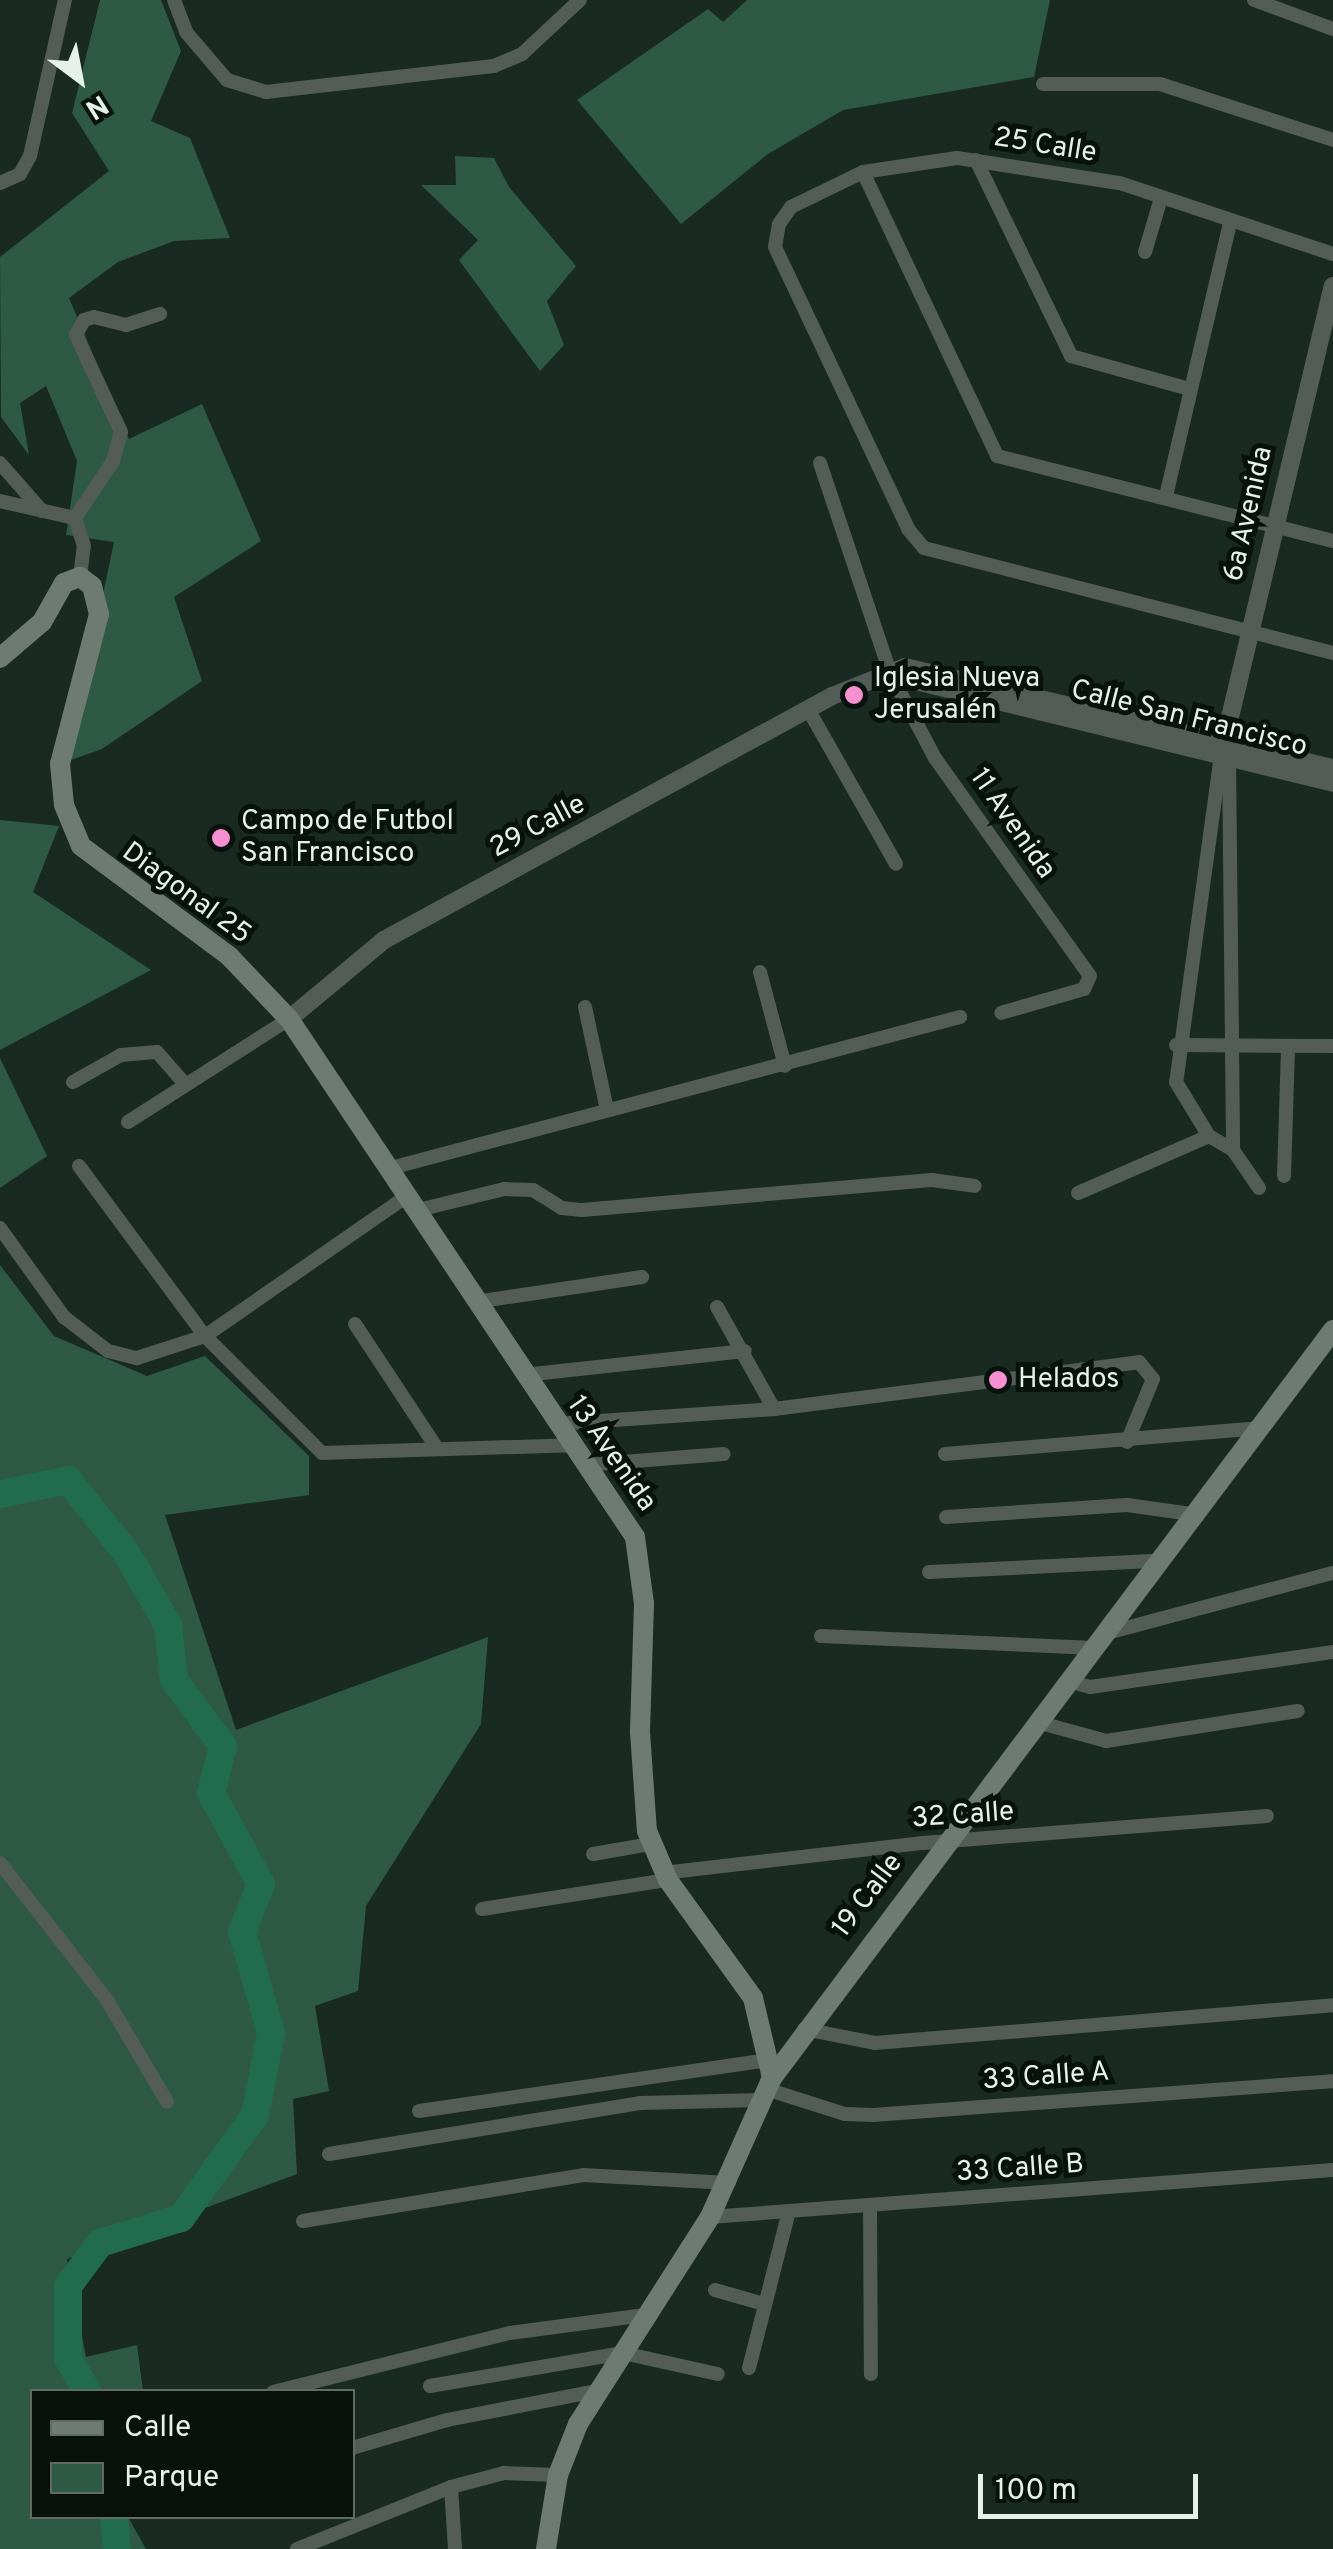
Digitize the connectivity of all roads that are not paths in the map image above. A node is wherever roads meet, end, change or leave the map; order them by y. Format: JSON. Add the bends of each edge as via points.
{"nodes":[{"id":1,"x":65,"y":0,"type":"edge"},
{"id":2,"x":174,"y":0,"type":"edge"},
{"id":3,"x":580,"y":0,"type":"edge"},
{"id":4,"x":1254,"y":0,"type":"edge"},
{"id":5,"x":1333,"y":29,"type":"edge"},
{"id":6,"x":1043,"y":84,"type":"dead end"},
{"id":7,"x":1333,"y":140,"type":"edge"},
{"id":8,"x":976,"y":160,"type":"junction"},
{"id":9,"x":863,"y":172,"type":"junction"},
{"id":10,"x":2,"y":183,"type":"edge"},
{"id":11,"x":1160,"y":198,"type":"junction"},
{"id":12,"x":1230,"y":223,"type":"junction"},
{"id":13,"x":1145,"y":252,"type":"dead end"},
{"id":14,"x":1333,"y":254,"type":"edge"},
{"id":15,"x":1333,"y":286,"type":"edge"},
{"id":16,"x":160,"y":314,"type":"dead end"},
{"id":17,"x":1189,"y":389,"type":"junction"},
{"id":18,"x":0,"y":462,"type":"edge"},
{"id":19,"x":820,"y":463,"type":"dead end"},
{"id":20,"x":1166,"y":496,"type":"junction"},
{"id":21,"x":0,"y":501,"type":"edge"},
{"id":22,"x":43,"y":513,"type":"junction"},
{"id":23,"x":75,"y":518,"type":"junction"},
{"id":24,"x":1274,"y":526,"type":"junction"},
{"id":25,"x":1333,"y":541,"type":"edge"},
{"id":26,"x":80,"y":577,"type":"junction"},
{"id":27,"x":1250,"y":632,"type":"junction"},
{"id":28,"x":1333,"y":653,"type":"edge"},
{"id":29,"x":0,"y":658,"type":"edge"},
{"id":30,"x":891,"y":675,"type":"junction"},
{"id":31,"x":808,"y":709,"type":"junction"},
{"id":32,"x":1225,"y":751,"type":"junction"},
{"id":33,"x":1333,"y":768,"type":"edge"},
{"id":34,"x":1333,"y":783,"type":"edge"},
{"id":35,"x":896,"y":864,"type":"dead end"},
{"id":36,"x":760,"y":972,"type":"dead end"},
{"id":37,"x":584,"y":1008,"type":"dead end"},
{"id":38,"x":1001,"y":1012,"type":"dead end"},
{"id":39,"x":960,"y":1018,"type":"dead end"},
{"id":40,"x":289,"y":1019,"type":"junction"},
{"id":41,"x":1176,"y":1045,"type":"junction"},
{"id":42,"x":1228,"y":1046,"type":"junction"},
{"id":43,"x":1288,"y":1046,"type":"junction"},
{"id":44,"x":1333,"y":1046,"type":"edge"},
{"id":45,"x":785,"y":1066,"type":"junction"},
{"id":46,"x":73,"y":1082,"type":"dead end"},
{"id":47,"x":185,"y":1084,"type":"junction"},
{"id":48,"x":608,"y":1110,"type":"junction"},
{"id":49,"x":128,"y":1122,"type":"dead end"},
{"id":50,"x":1209,"y":1136,"type":"junction"},
{"id":51,"x":1233,"y":1150,"type":"junction"},
{"id":52,"x":79,"y":1166,"type":"dead end"},
{"id":53,"x":388,"y":1169,"type":"junction"},
{"id":54,"x":1284,"y":1176,"type":"dead end"},
{"id":55,"x":975,"y":1186,"type":"dead end"},
{"id":56,"x":1258,"y":1188,"type":"dead end"},
{"id":57,"x":1078,"y":1193,"type":"dead end"},
{"id":58,"x":410,"y":1204,"type":"junction"},
{"id":59,"x":0,"y":1228,"type":"edge"},
{"id":60,"x":642,"y":1278,"type":"dead end"},
{"id":61,"x":476,"y":1302,"type":"junction"},
{"id":62,"x":717,"y":1307,"type":"dead end"},
{"id":63,"x":355,"y":1324,"type":"dead end"},
{"id":64,"x":1333,"y":1330,"type":"edge"},
{"id":65,"x":206,"y":1336,"type":"junction"},
{"id":66,"x":745,"y":1351,"type":"junction"},
{"id":67,"x":524,"y":1375,"type":"junction"},
{"id":68,"x":774,"y":1410,"type":"junction"},
{"id":69,"x":556,"y":1424,"type":"junction"},
{"id":70,"x":1258,"y":1428,"type":"junction"},
{"id":71,"x":1128,"y":1442,"type":"junction"},
{"id":72,"x":571,"y":1445,"type":"junction"},
{"id":73,"x":436,"y":1447,"type":"junction"},
{"id":74,"x":724,"y":1454,"type":"dead end"},
{"id":75,"x":945,"y":1454,"type":"dead end"},
{"id":76,"x":585,"y":1464,"type":"junction"},
{"id":77,"x":1191,"y":1514,"type":"junction"},
{"id":78,"x":946,"y":1516,"type":"dead end"},
{"id":79,"x":1158,"y":1561,"type":"junction"},
{"id":80,"x":929,"y":1572,"type":"dead end"},
{"id":81,"x":1333,"y":1573,"type":"edge"},
{"id":82,"x":821,"y":1636,"type":"dead end"},
{"id":83,"x":1098,"y":1641,"type":"junction"},
{"id":84,"x":1333,"y":1652,"type":"edge"},
{"id":85,"x":1068,"y":1681,"type":"junction"},
{"id":86,"x":1298,"y":1710,"type":"dead end"},
{"id":87,"x":1037,"y":1722,"type":"junction"},
{"id":88,"x":1266,"y":1816,"type":"dead end"},
{"id":89,"x":651,"y":1844,"type":"junction"},
{"id":90,"x":942,"y":1844,"type":"junction"},
{"id":91,"x":592,"y":1854,"type":"dead end"},
{"id":92,"x":0,"y":1863,"type":"edge"},
{"id":93,"x":666,"y":1877,"type":"junction"},
{"id":94,"x":482,"y":1909,"type":"dead end"},
{"id":95,"x":1333,"y":2004,"type":"edge"},
{"id":96,"x":804,"y":2029,"type":"junction"},
{"id":97,"x":1333,"y":2081,"type":"edge"},
{"id":98,"x":765,"y":2082,"type":"junction"},
{"id":99,"x":166,"y":2102,"type":"dead end"},
{"id":100,"x":419,"y":2110,"type":"dead end"},
{"id":101,"x":329,"y":2154,"type":"dead end"},
{"id":102,"x":1333,"y":2170,"type":"edge"},
{"id":103,"x":729,"y":2182,"type":"junction"},
{"id":104,"x":870,"y":2206,"type":"junction"},
{"id":105,"x":789,"y":2212,"type":"junction"},
{"id":106,"x":710,"y":2217,"type":"junction"},
{"id":107,"x":304,"y":2221,"type":"dead end"},
{"id":108,"x":715,"y":2290,"type":"dead end"},
{"id":109,"x":764,"y":2304,"type":"junction"},
{"id":110,"x":645,"y":2315,"type":"junction"},
{"id":111,"x":623,"y":2354,"type":"junction"},
{"id":112,"x":748,"y":2368,"type":"dead end"},
{"id":113,"x":718,"y":2374,"type":"dead end"},
{"id":114,"x":871,"y":2374,"type":"dead end"},
{"id":115,"x":430,"y":2386,"type":"dead end"},
{"id":116,"x":285,"y":2389,"type":"edge"},
{"id":117,"x":601,"y":2390,"type":"junction"},
{"id":118,"x":355,"y":2447,"type":"edge"},
{"id":119,"x":558,"y":2475,"type":"junction"},
{"id":120,"x":451,"y":2487,"type":"junction"},
{"id":121,"x":316,"y":2546,"type":"edge"},
{"id":122,"x":297,"y":2549,"type":"edge"},
{"id":123,"x":455,"y":2549,"type":"edge"},
{"id":124,"x":546,"y":2549,"type":"edge"}],
"edges":[{"from":1,"to":10,"type":"street","via":[[30,156],[20,174]]},
{"from":2,"to":3,"type":"street","via":[[186,32],[226,80],[266,92],[494,66],[522,54]]},
{"from":4,"to":5,"type":"street"},
{"from":6,"to":7,"type":"street","via":[[1160,84]]},
{"from":8,"to":9,"type":"street","name":"25 Calle"},
{"from":8,"to":11,"type":"street","name":"25 Calle","via":[[1120,183]]},
{"from":8,"to":17,"type":"street","via":[[1071,356]]},
{"from":9,"to":20,"type":"street","via":[[997,456]]},
{"from":9,"to":27,"type":"street","name":"25 Calle","via":[[791,207],[775,247],[908,529],[924,548]]},
{"from":11,"to":12,"type":"street","name":"25 Calle"},
{"from":11,"to":13,"type":"street"},
{"from":12,"to":14,"type":"street","name":"25 Calle"},
{"from":12,"to":17,"type":"street"},
{"from":15,"to":24,"type":"street","name":"6a Avenida"},
{"from":16,"to":23,"type":"street","via":[[126,325],[94,317],[78,326],[76,336],[121,432],[113,460]]},
{"from":17,"to":20,"type":"street"},
{"from":18,"to":22,"type":"street"},
{"from":19,"to":30,"type":"street","name":"11 Avenida"},
{"from":20,"to":24,"type":"street"},
{"from":21,"to":22,"type":"street"},
{"from":22,"to":23,"type":"street"},
{"from":23,"to":26,"type":"street","via":[[84,546]]},
{"from":24,"to":25,"type":"street"},
{"from":24,"to":27,"type":"street","name":"6a Avenida"},
{"from":26,"to":29,"type":"main road","via":[[64,583],[42,622]]},
{"from":26,"to":40,"type":"main road","name":"Diagonal 25","via":[[100,602],[62,741],[60,782],[70,826],[97,863],[229,956]]},
{"from":27,"to":28,"type":"street"},
{"from":27,"to":32,"type":"street","name":"6a Avenida"},
{"from":30,"to":31,"type":"street","name":"29 Calle"},
{"from":30,"to":32,"type":"street","name":"Calle San Francisco","via":[[905,667],[953,674]]},
{"from":30,"to":38,"type":"street","name":"11 Avenida","via":[[936,758],[1090,983]]},
{"from":31,"to":35,"type":"street"},
{"from":31,"to":40,"type":"street","name":"29 Calle","via":[[384,940]]},
{"from":32,"to":33,"type":"street","name":"Calle San Francisco"},
{"from":32,"to":34,"type":"street","name":"Calle San Francisco"},
{"from":32,"to":41,"type":"street"},
{"from":32,"to":42,"type":"street"},
{"from":36,"to":45,"type":"street"},
{"from":37,"to":48,"type":"street"},
{"from":39,"to":45,"type":"street"},
{"from":40,"to":47,"type":"street","name":"29 Calle"},
{"from":40,"to":53,"type":"main road","name":"13 Avenida"},
{"from":41,"to":42,"type":"street"},
{"from":41,"to":50,"type":"street","via":[[1182,1100]]},
{"from":42,"to":43,"type":"street"},
{"from":42,"to":51,"type":"street"},
{"from":43,"to":44,"type":"street"},
{"from":43,"to":54,"type":"street"},
{"from":45,"to":48,"type":"street"},
{"from":46,"to":47,"type":"street","via":[[121,1055],[157,1052]]},
{"from":47,"to":49,"type":"street","name":"29 Calle"},
{"from":48,"to":53,"type":"street"},
{"from":50,"to":51,"type":"street"},
{"from":50,"to":57,"type":"street"},
{"from":51,"to":56,"type":"street"},
{"from":52,"to":65,"type":"street"},
{"from":53,"to":58,"type":"main road","name":"13 Avenida"},
{"from":55,"to":58,"type":"street","via":[[932,1180],[582,1210],[562,1208],[533,1190],[504,1189]]},
{"from":58,"to":61,"type":"main road","name":"13 Avenida"},
{"from":58,"to":65,"type":"street"},
{"from":59,"to":65,"type":"street","via":[[64,1317],[119,1357],[137,1358]]},
{"from":60,"to":61,"type":"street"},
{"from":61,"to":67,"type":"main road","name":"13 Avenida"},
{"from":62,"to":66,"type":"street"},
{"from":63,"to":73,"type":"street"},
{"from":64,"to":70,"type":"main road","name":"19 Calle"},
{"from":65,"to":73,"type":"street","via":[[322,1453]]},
{"from":66,"to":67,"type":"street"},
{"from":66,"to":68,"type":"street"},
{"from":67,"to":69,"type":"main road","name":"13 Avenida"},
{"from":68,"to":69,"type":"street"},
{"from":68,"to":71,"type":"street","via":[[1139,1362],[1152,1378]]},
{"from":69,"to":72,"type":"main road","name":"13 Avenida"},
{"from":70,"to":71,"type":"street"},
{"from":70,"to":77,"type":"main road","name":"19 Calle"},
{"from":71,"to":75,"type":"street"},
{"from":72,"to":73,"type":"street"},
{"from":72,"to":76,"type":"main road","name":"13 Avenida"},
{"from":74,"to":76,"type":"street"},
{"from":76,"to":89,"type":"main road","name":"13 Avenida","via":[[635,1537],[642,1566],[640,1762]]},
{"from":77,"to":78,"type":"street","via":[[1128,1505]]},
{"from":77,"to":79,"type":"main road","name":"19 Calle"},
{"from":79,"to":80,"type":"street"},
{"from":79,"to":83,"type":"main road","name":"19 Calle"},
{"from":81,"to":83,"type":"street"},
{"from":82,"to":83,"type":"street"},
{"from":83,"to":85,"type":"main road","name":"19 Calle"},
{"from":84,"to":85,"type":"street","via":[[1090,1687]]},
{"from":85,"to":87,"type":"main road","name":"19 Calle"},
{"from":86,"to":87,"type":"street","via":[[1106,1740]]},
{"from":87,"to":90,"type":"main road","name":"19 Calle"},
{"from":88,"to":90,"type":"street","name":"32 Calle"},
{"from":89,"to":91,"type":"street"},
{"from":89,"to":93,"type":"main road","name":"13 Avenida"},
{"from":90,"to":93,"type":"street","name":"32 Calle"},
{"from":90,"to":96,"type":"main road","name":"19 Calle"},
{"from":92,"to":99,"type":"street","via":[[107,2000]]},
{"from":93,"to":94,"type":"street","name":"32 Calle"},
{"from":93,"to":98,"type":"main road","name":"13 Avenida","via":[[753,1998]]},
{"from":95,"to":96,"type":"street","via":[[875,2043]]},
{"from":96,"to":98,"type":"main road","name":"19 Calle"},
{"from":97,"to":98,"type":"street","name":"33 Calle A","via":[[873,2116],[845,2114]]},
{"from":98,"to":100,"type":"street"},
{"from":98,"to":101,"type":"street","name":"33 Calle A"},
{"from":98,"to":103,"type":"main road","name":"19 Calle"},
{"from":102,"to":104,"type":"street","name":"33 Calle B"},
{"from":103,"to":106,"type":"main road","name":"19 Calle"},
{"from":103,"to":107,"type":"street","via":[[583,2176]]},
{"from":104,"to":105,"type":"street","name":"33 Calle B"},
{"from":104,"to":114,"type":"street"},
{"from":105,"to":106,"type":"street","name":"33 Calle B"},
{"from":105,"to":109,"type":"street"},
{"from":106,"to":110,"type":"main road","name":"19 Calle"},
{"from":108,"to":109,"type":"street"},
{"from":109,"to":112,"type":"street"},
{"from":110,"to":111,"type":"main road","name":"19 Calle"},
{"from":110,"to":116,"type":"street","via":[[510,2333]]},
{"from":111,"to":113,"type":"street"},
{"from":111,"to":115,"type":"street"},
{"from":111,"to":117,"type":"main road","name":"19 Calle"},
{"from":117,"to":118,"type":"street","via":[[447,2420]]},
{"from":117,"to":119,"type":"main road","name":"19 Calle","via":[[578,2424]]},
{"from":119,"to":120,"type":"street","via":[[504,2474]]},
{"from":119,"to":124,"type":"main road","name":"19 Calle"},
{"from":120,"to":121,"type":"street"},
{"from":120,"to":123,"type":"street"},
{"from":121,"to":122,"type":"street"}]}
